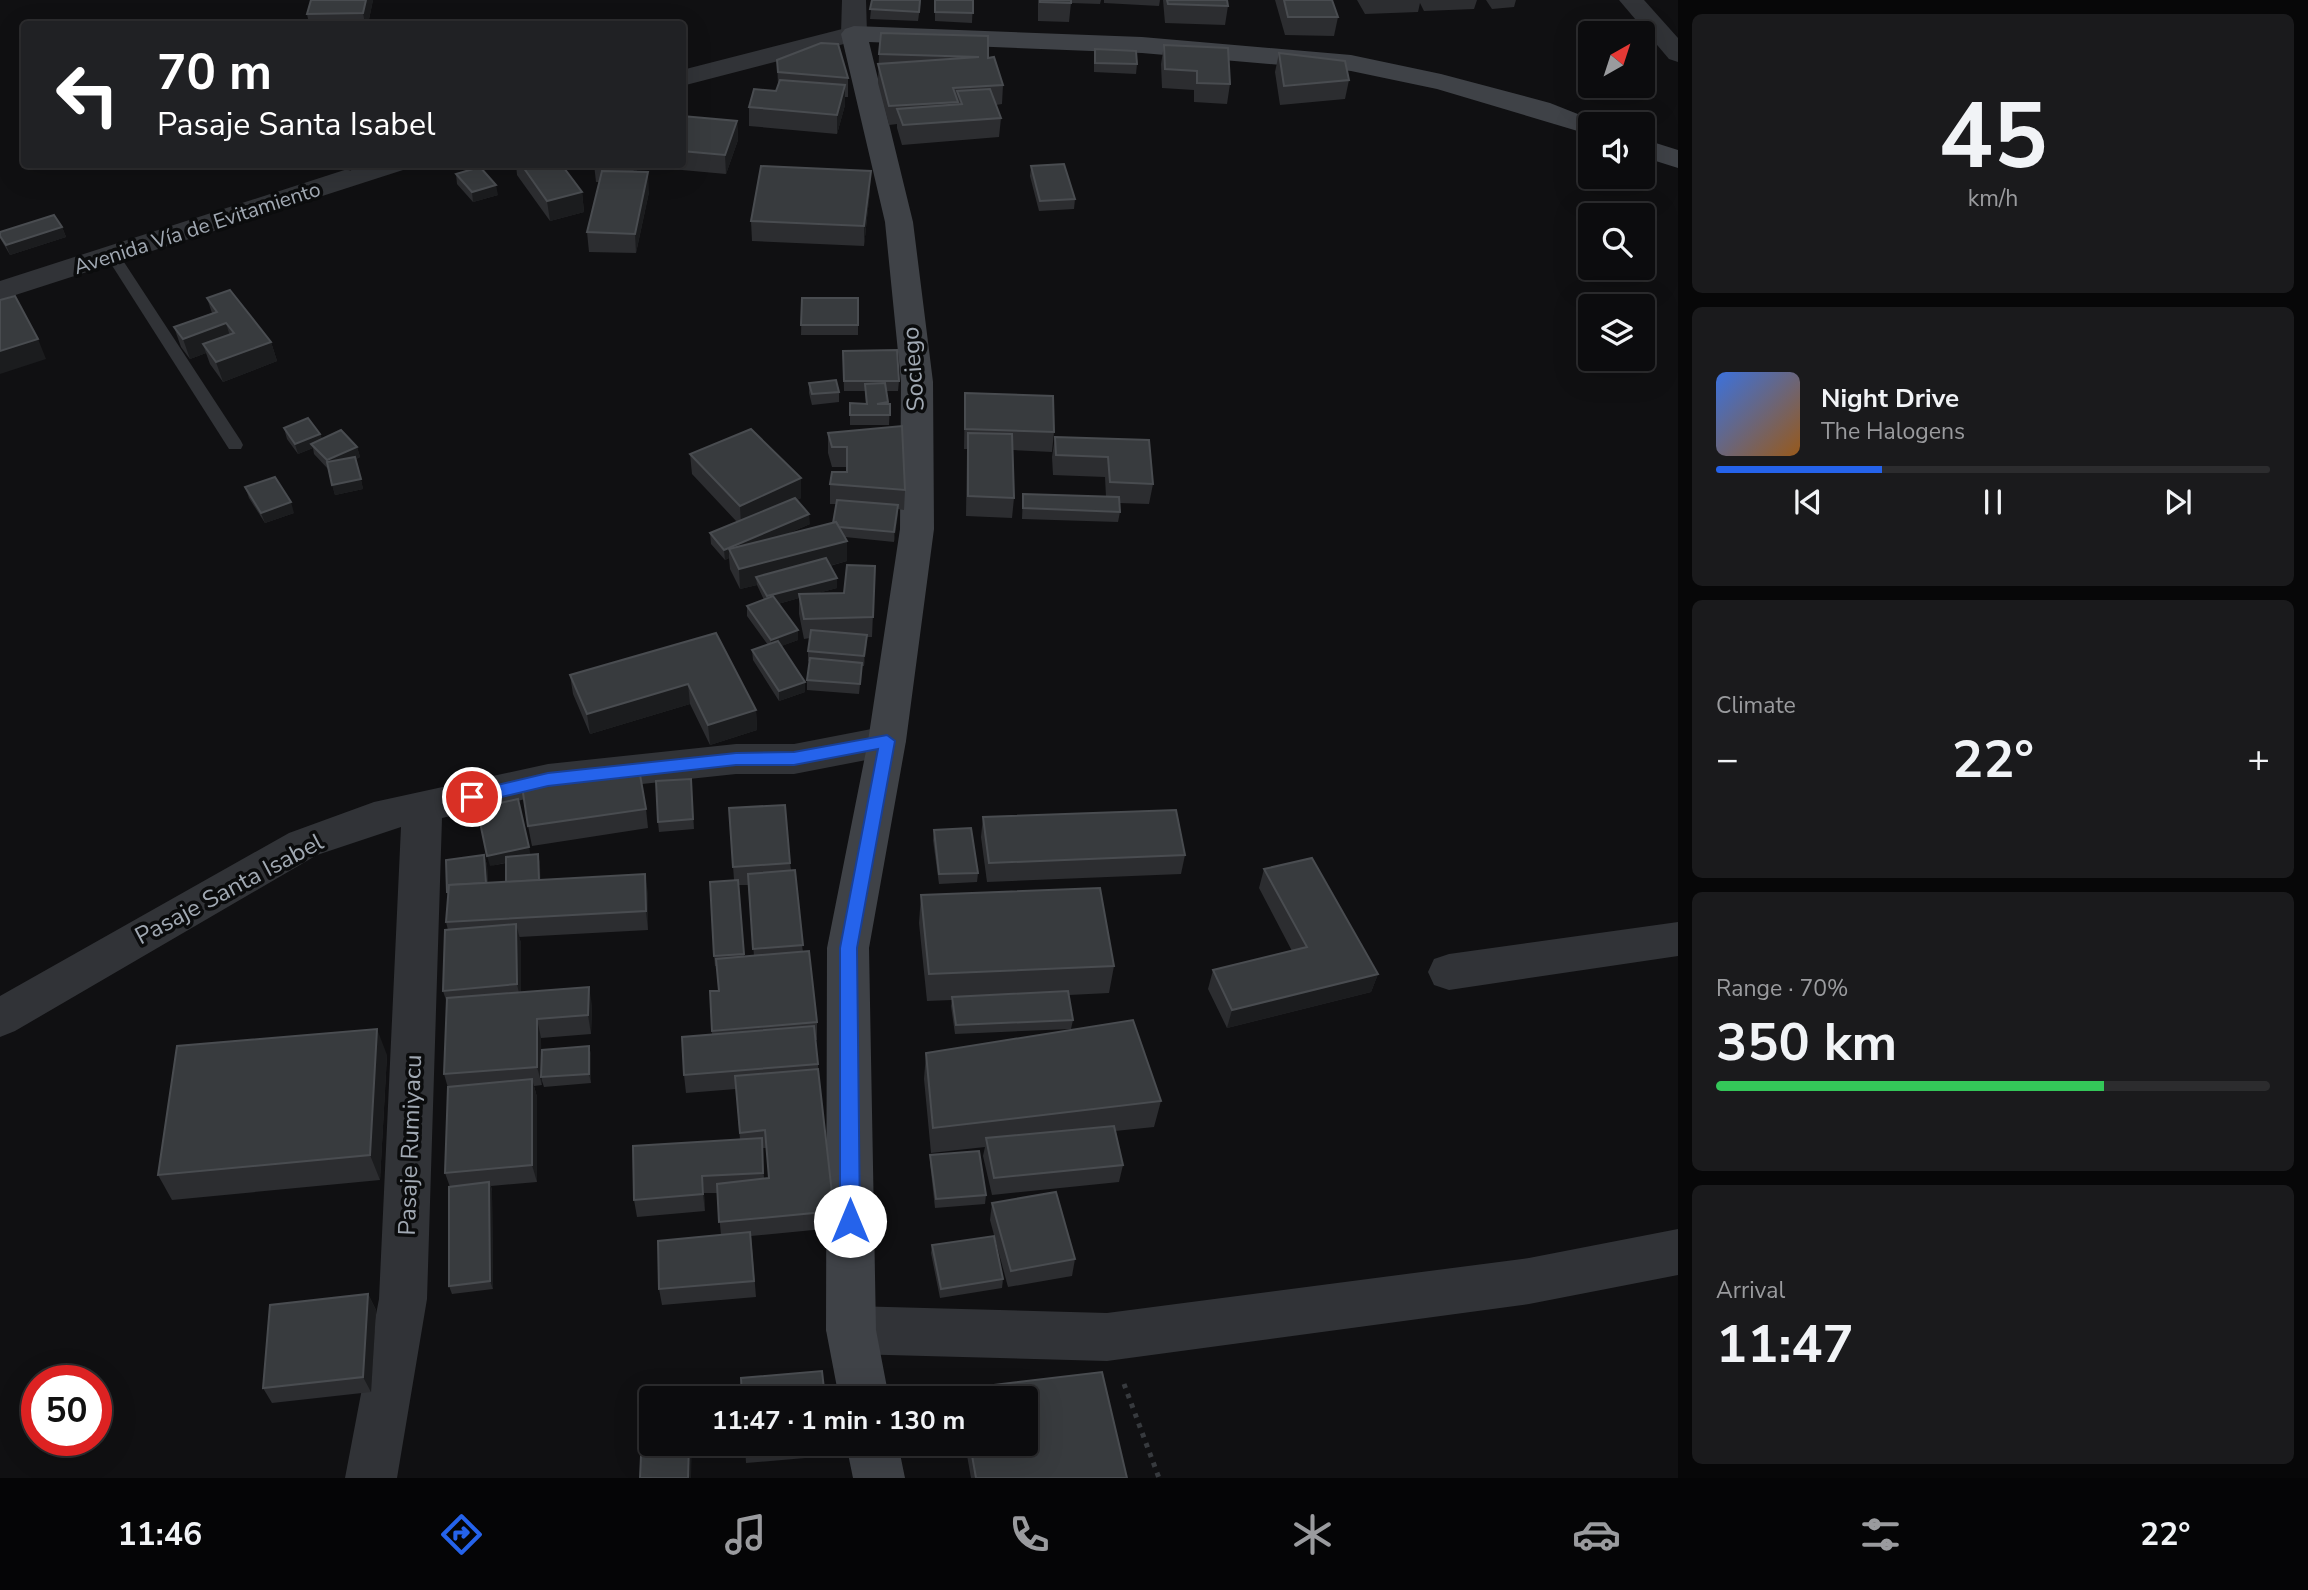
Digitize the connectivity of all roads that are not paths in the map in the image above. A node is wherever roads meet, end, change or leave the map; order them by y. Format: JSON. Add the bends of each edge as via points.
{"nodes":[{"id":1,"x":855,"y":0,"type":"edge"},
{"id":2,"x":1631,"y":0,"type":"edge"},
{"id":3,"x":854,"y":34,"type":"junction"},
{"id":4,"x":1678,"y":54,"type":"edge"},
{"id":5,"x":686,"y":77,"type":"edge"},
{"id":6,"x":1578,"y":122,"type":"edge"},
{"id":7,"x":1655,"y":151,"type":"edge"},
{"id":8,"x":1678,"y":160,"type":"edge"},
{"id":9,"x":381,"y":168,"type":"edge"},
{"id":10,"x":113,"y":256,"type":"junction"},
{"id":11,"x":0,"y":291,"type":"edge"},
{"id":12,"x":235,"y":445,"type":"dead end"},
{"id":13,"x":887,"y":741,"type":"junction"},
{"id":14,"x":422,"y":809,"type":"junction"},
{"id":15,"x":1678,"y":939,"type":"edge"},
{"id":16,"x":1449,"y":972,"type":"dead end"},
{"id":17,"x":0,"y":1018,"type":"edge"},
{"id":18,"x":1678,"y":1252,"type":"edge"},
{"id":19,"x":851,"y":1330,"type":"junction"},
{"id":20,"x":862,"y":1386,"type":"edge"},
{"id":21,"x":874,"y":1456,"type":"edge"},
{"id":22,"x":371,"y":1478,"type":"edge"},
{"id":23,"x":879,"y":1478,"type":"edge"}],
"edges":[{"from":1,"to":3,"type":"street","name":"Sociego"},
{"from":2,"to":4,"type":"street"},
{"from":3,"to":5,"type":"street"},
{"from":3,"to":6,"type":"main road","via":[[1142,45],[1350,63],[1454,85]]},
{"from":3,"to":13,"type":"main road","name":"Sociego","via":[[899,222],[917,382],[917,529]]},
{"from":7,"to":8,"type":"main road"},
{"from":9,"to":10,"type":"street","name":"Avenida Vía de Evitamiento"},
{"from":10,"to":11,"type":"street","name":"Avenida Vía de Evitamiento"},
{"from":10,"to":12,"type":"lane"},
{"from":13,"to":14,"type":"street","name":"Pasaje Santa Isabel","via":[[794,758],[736,759],[548,779]]},
{"from":13,"to":19,"type":"main road","name":"Sociego","via":[[848,948]]},
{"from":14,"to":17,"type":"street","name":"Pasaje Santa Isabel","via":[[374,818],[303,844]]},
{"from":14,"to":22,"type":"street","name":"Pasaje Rumiyacu","via":[[403,1299]]},
{"from":15,"to":16,"type":"street"},
{"from":18,"to":19,"type":"street","via":[[1529,1281],[1107,1337]]},
{"from":19,"to":20,"type":"main road","name":"Sociego"},
{"from":21,"to":23,"type":"main road"}]}
